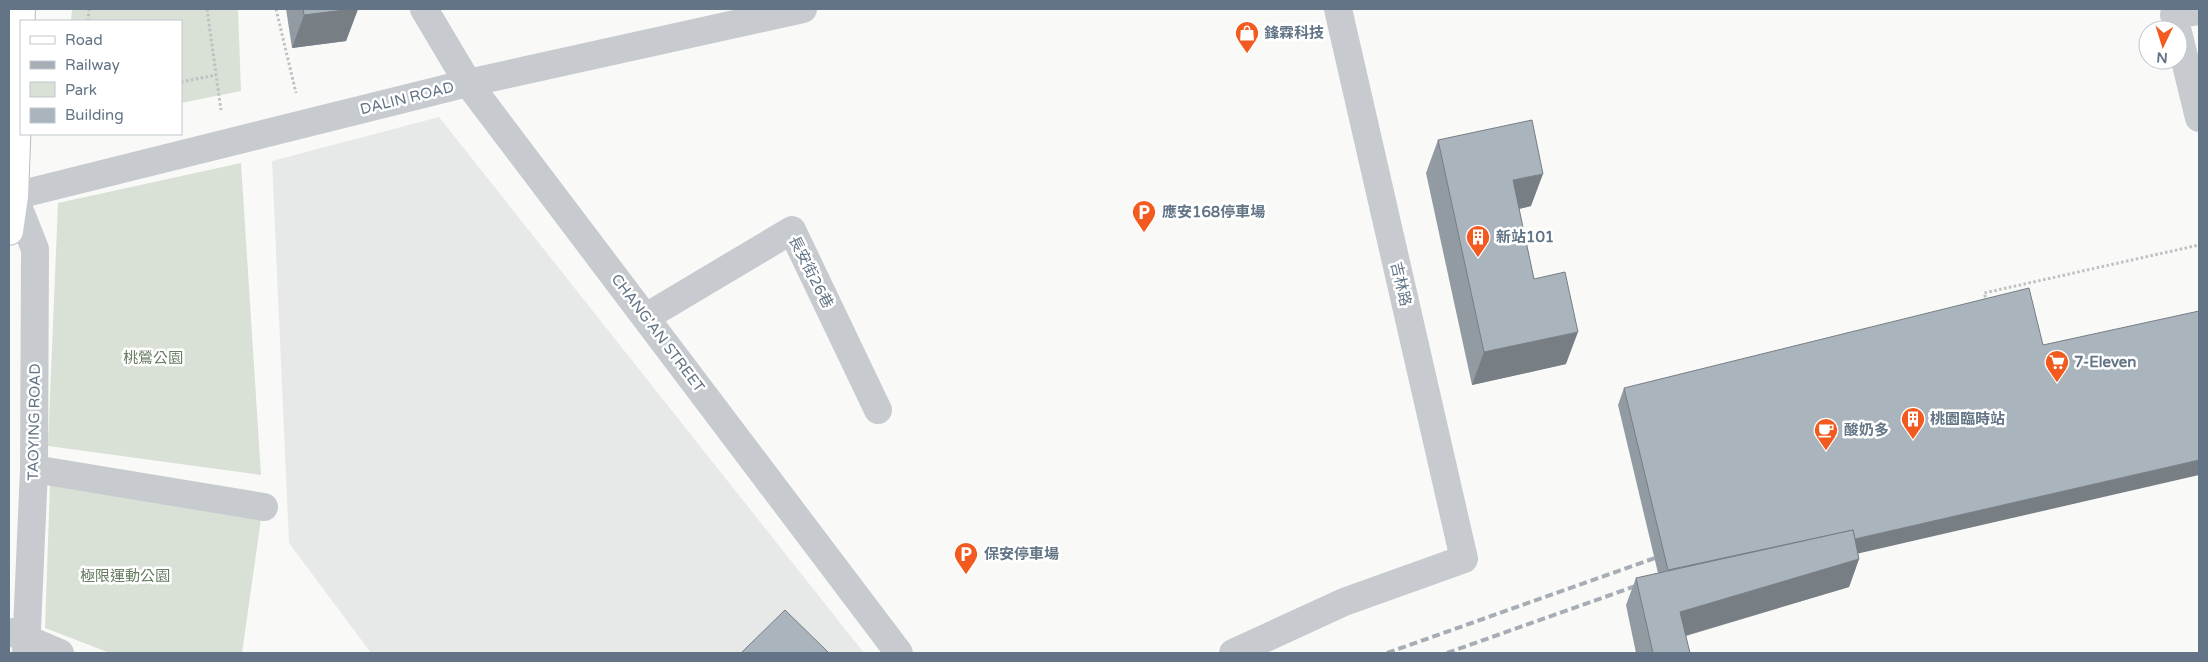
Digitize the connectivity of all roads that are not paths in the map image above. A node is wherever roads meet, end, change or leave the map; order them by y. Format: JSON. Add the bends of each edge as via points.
{"nodes":[{"id":1,"x":424,"y":9,"type":"edge"},
{"id":2,"x":803,"y":9,"type":"edge"},
{"id":3,"x":1338,"y":9,"type":"edge"},
{"id":4,"x":2180,"y":19,"type":"edge"},
{"id":5,"x":20,"y":28,"type":"edge"},
{"id":6,"x":468,"y":83,"type":"junction"},
{"id":7,"x":2199,"y":118,"type":"edge"},
{"id":8,"x":11,"y":200,"type":"edge"},
{"id":9,"x":9,"y":230,"type":"edge"},
{"id":10,"x":646,"y":317,"type":"junction"},
{"id":11,"x":878,"y":410,"type":"dead end"},
{"id":12,"x":34,"y":469,"type":"junction"},
{"id":13,"x":264,"y":506,"type":"dead end"},
{"id":14,"x":21,"y":641,"type":"edge"},
{"id":15,"x":60,"y":653,"type":"edge"},
{"id":16,"x":899,"y":653,"type":"edge"},
{"id":17,"x":1233,"y":653,"type":"edge"}],
"edges":[{"from":1,"to":6,"type":"street","name":"CHANG'AN STREET"},
{"from":2,"to":6,"type":"street","name":"DALIN ROAD"},
{"from":3,"to":17,"type":"street","name":"吉林路","via":[[1464,559],[1344,602]]},
{"from":4,"to":7,"type":"street"},
{"from":5,"to":8,"type":"main road","name":"TAOYING ROAD"},
{"from":6,"to":8,"type":"street","name":"DALIN ROAD"},
{"from":6,"to":10,"type":"street","name":"CHANG'AN STREET"},
{"from":8,"to":9,"type":"main road","name":"TAOYING ROAD"},
{"from":8,"to":12,"type":"street","name":"TAOYING ROAD","via":[[35,249]]},
{"from":10,"to":11,"type":"street","name":"長安街26巷","via":[[792,230]]},
{"from":10,"to":16,"type":"street","name":"CHANG'AN STREET"},
{"from":12,"to":13,"type":"street"},
{"from":12,"to":14,"type":"street","name":"TAOYING ROAD"},
{"from":14,"to":15,"type":"street"}]}
